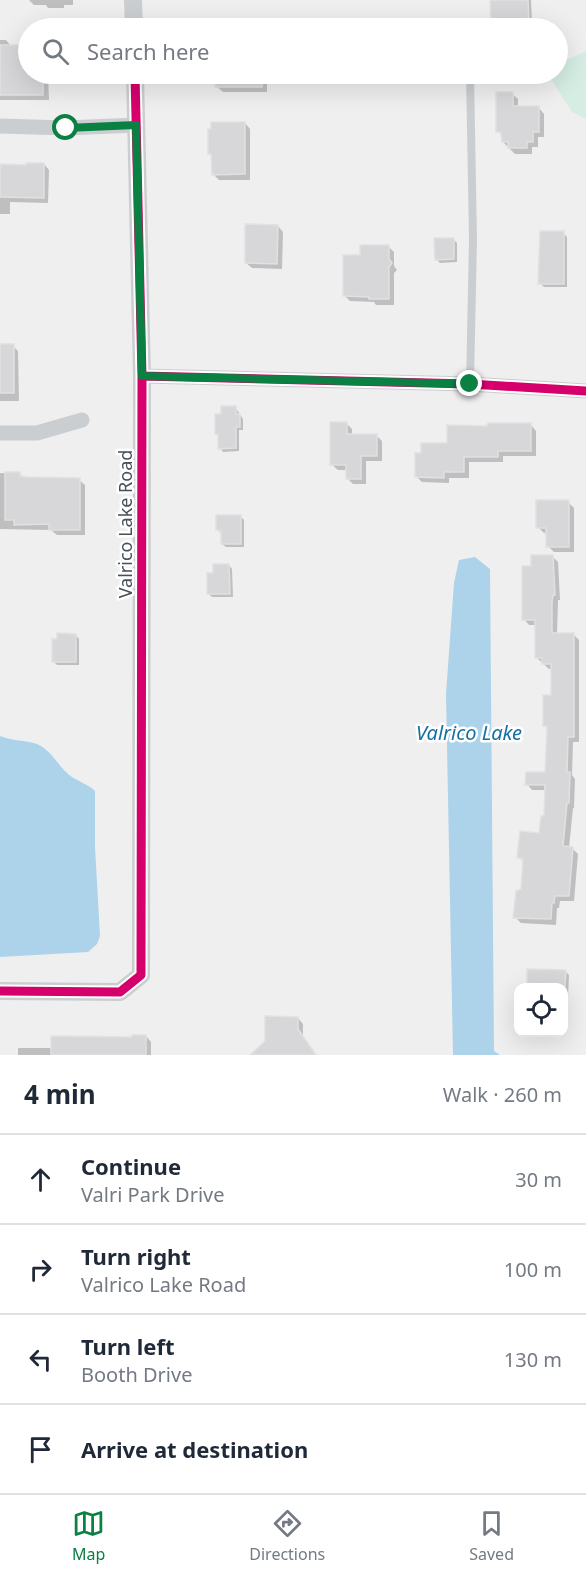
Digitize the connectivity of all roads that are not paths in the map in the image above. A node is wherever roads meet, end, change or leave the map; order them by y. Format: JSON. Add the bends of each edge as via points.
{"nodes":[{"id":1,"x":133,"y":0,"type":"edge"},
{"id":2,"x":134,"y":18,"type":"edge"},
{"id":3,"x":135,"y":84,"type":"edge"},
{"id":4,"x":470,"y":84,"type":"edge"},
{"id":5,"x":136,"y":125,"type":"junction"},
{"id":6,"x":0,"y":126,"type":"edge"},
{"id":7,"x":142,"y":376,"type":"junction"},
{"id":8,"x":470,"y":384,"type":"junction"},
{"id":9,"x":586,"y":391,"type":"edge"},
{"id":10,"x":82,"y":420,"type":"dead end"},
{"id":11,"x":0,"y":433,"type":"edge"},
{"id":12,"x":0,"y":991,"type":"edge"}],
"edges":[{"from":1,"to":2,"type":"street"},
{"from":3,"to":5,"type":"street","name":"Valrico Lake Road"},
{"from":4,"to":8,"type":"lane"},
{"from":5,"to":6,"type":"street"},
{"from":5,"to":7,"type":"street","name":"Valrico Lake Road"},
{"from":7,"to":8,"type":"street"},
{"from":7,"to":12,"type":"street","name":"Valrico Lake Road","via":[[141,975],[120,992]]},
{"from":8,"to":9,"type":"street"},
{"from":10,"to":11,"type":"street","via":[[37,433]]}]}
